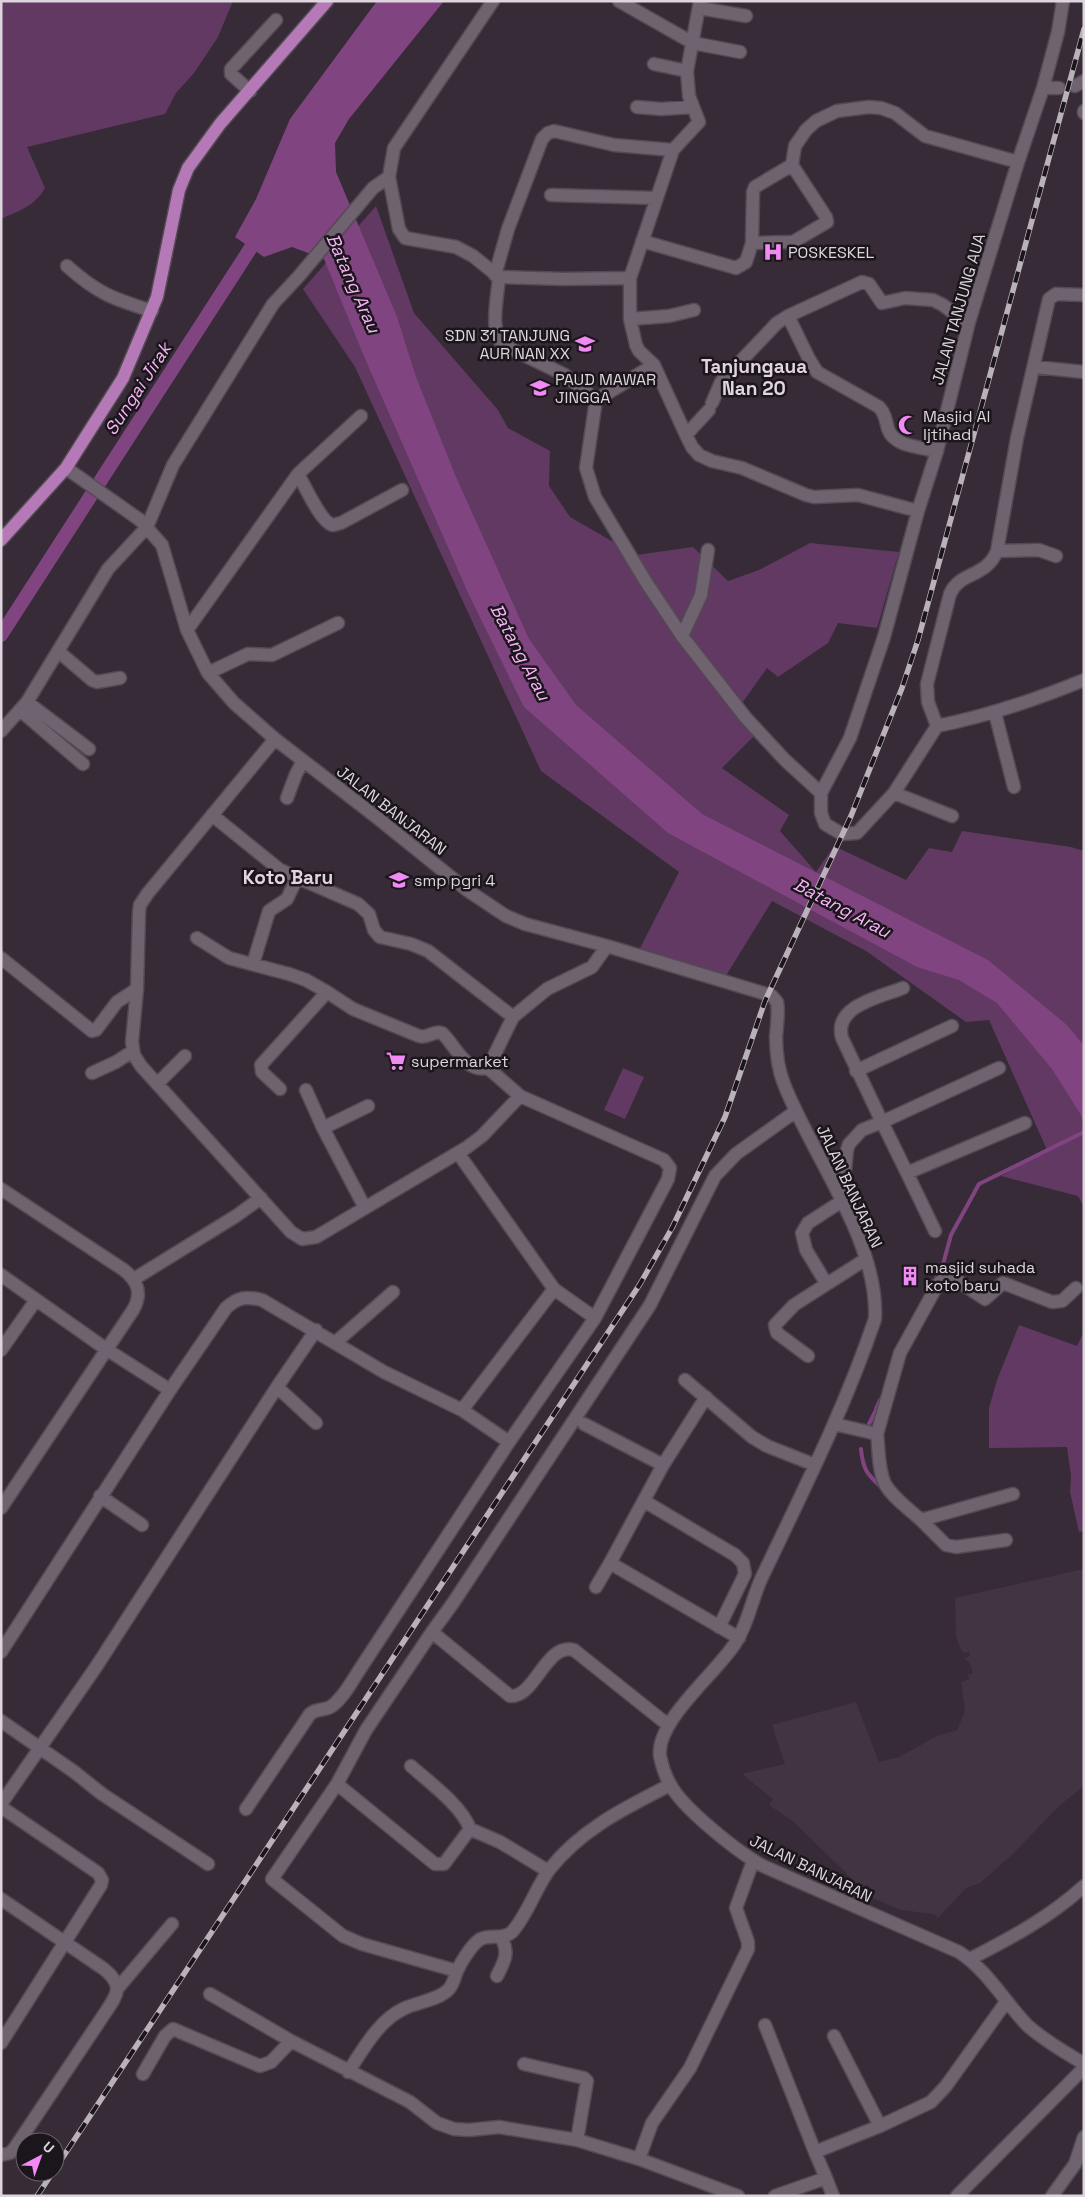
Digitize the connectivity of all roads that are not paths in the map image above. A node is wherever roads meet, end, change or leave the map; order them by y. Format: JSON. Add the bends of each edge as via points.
{"nodes":[{"id":1,"x":327,"y":1,"type":"edge"},
{"id":2,"x":493,"y":1,"type":"edge"},
{"id":3,"x":619,"y":1,"type":"edge"},
{"id":4,"x":1063,"y":1,"type":"edge"},
{"id":5,"x":700,"y":5,"type":"edge"},
{"id":6,"x":746,"y":16,"type":"dead end"},
{"id":7,"x":276,"y":20,"type":"dead end"},
{"id":8,"x":692,"y":43,"type":"junction"},
{"id":9,"x":740,"y":52,"type":"dead end"},
{"id":10,"x":654,"y":64,"type":"dead end"},
{"id":11,"x":687,"y":72,"type":"junction"},
{"id":12,"x":1043,"y":88,"type":"junction"},
{"id":13,"x":1059,"y":88,"type":"dead end"},
{"id":14,"x":250,"y":91,"type":"junction"},
{"id":15,"x":693,"y":106,"type":"junction"},
{"id":16,"x":637,"y":107,"type":"dead end"},
{"id":17,"x":673,"y":150,"type":"junction"},
{"id":18,"x":1018,"y":162,"type":"junction"},
{"id":19,"x":792,"y":165,"type":"junction"},
{"id":20,"x":389,"y":177,"type":"junction"},
{"id":21,"x":551,"y":195,"type":"dead end"},
{"id":22,"x":656,"y":198,"type":"junction"},
{"id":23,"x":642,"y":241,"type":"junction"},
{"id":24,"x":752,"y":243,"type":"junction"},
{"id":25,"x":67,"y":266,"type":"dead end"},
{"id":26,"x":497,"y":276,"type":"junction"},
{"id":27,"x":630,"y":278,"type":"junction"},
{"id":28,"x":1084,"y":295,"type":"edge"},
{"id":29,"x":694,"y":310,"type":"dead end"},
{"id":30,"x":152,"y":311,"type":"junction"},
{"id":31,"x":788,"y":316,"type":"junction"},
{"id":32,"x":630,"y":319,"type":"junction"},
{"id":33,"x":969,"y":322,"type":"junction"},
{"id":34,"x":654,"y":364,"type":"junction"},
{"id":35,"x":1035,"y":368,"type":"junction"},
{"id":36,"x":1084,"y":372,"type":"edge"},
{"id":37,"x":596,"y":400,"type":"junction"},
{"id":38,"x":361,"y":416,"type":"dead end"},
{"id":39,"x":686,"y":435,"type":"junction"},
{"id":40,"x":937,"y":451,"type":"junction"},
{"id":41,"x":70,"y":470,"type":"junction"},
{"id":42,"x":298,"y":474,"type":"junction"},
{"id":43,"x":402,"y":490,"type":"dead end"},
{"id":44,"x":918,"y":511,"type":"junction"},
{"id":45,"x":143,"y":524,"type":"junction"},
{"id":46,"x":1,"y":540,"type":"edge"},
{"id":47,"x":708,"y":550,"type":"dead end"},
{"id":48,"x":997,"y":551,"type":"junction"},
{"id":49,"x":1056,"y":556,"type":"dead end"},
{"id":50,"x":338,"y":623,"type":"dead end"},
{"id":51,"x":187,"y":630,"type":"junction"},
{"id":52,"x":682,"y":636,"type":"junction"},
{"id":53,"x":58,"y":652,"type":"junction"},
{"id":54,"x":208,"y":673,"type":"junction"},
{"id":55,"x":120,"y":678,"type":"dead end"},
{"id":56,"x":1084,"y":680,"type":"edge"},
{"id":57,"x":24,"y":707,"type":"junction"},
{"id":58,"x":995,"y":713,"type":"junction"},
{"id":59,"x":937,"y":726,"type":"junction"},
{"id":60,"x":1,"y":731,"type":"edge"},
{"id":61,"x":275,"y":739,"type":"junction"},
{"id":62,"x":89,"y":749,"type":"dead end"},
{"id":63,"x":303,"y":761,"type":"junction"},
{"id":64,"x":83,"y":764,"type":"dead end"},
{"id":65,"x":1014,"y":787,"type":"dead end"},
{"id":66,"x":821,"y":793,"type":"junction"},
{"id":67,"x":894,"y":793,"type":"junction"},
{"id":68,"x":287,"y":798,"type":"dead end"},
{"id":69,"x":212,"y":815,"type":"junction"},
{"id":70,"x":952,"y":816,"type":"dead end"},
{"id":71,"x":297,"y":878,"type":"junction"},
{"id":72,"x":197,"y":938,"type":"dead end"},
{"id":73,"x":607,"y":946,"type":"junction"},
{"id":74,"x":1,"y":958,"type":"edge"},
{"id":75,"x":253,"y":964,"type":"junction"},
{"id":76,"x":903,"y":988,"type":"dead end"},
{"id":77,"x":137,"y":989,"type":"junction"},
{"id":78,"x":327,"y":992,"type":"junction"},
{"id":79,"x":512,"y":1017,"type":"junction"},
{"id":80,"x":952,"y":1026,"type":"dead end"},
{"id":81,"x":133,"y":1051,"type":"junction"},
{"id":82,"x":185,"y":1056,"type":"dead end"},
{"id":83,"x":488,"y":1068,"type":"junction"},
{"id":84,"x":999,"y":1068,"type":"dead end"},
{"id":85,"x":856,"y":1071,"type":"junction"},
{"id":86,"x":92,"y":1073,"type":"dead end"},
{"id":87,"x":158,"y":1083,"type":"junction"},
{"id":88,"x":280,"y":1089,"type":"dead end"},
{"id":89,"x":306,"y":1090,"type":"dead end"},
{"id":90,"x":520,"y":1096,"type":"junction"},
{"id":91,"x":368,"y":1106,"type":"dead end"},
{"id":92,"x":796,"y":1111,"type":"junction"},
{"id":93,"x":882,"y":1122,"type":"junction"},
{"id":94,"x":1025,"y":1123,"type":"dead end"},
{"id":95,"x":322,"y":1128,"type":"junction"},
{"id":96,"x":458,"y":1153,"type":"junction"},
{"id":97,"x":907,"y":1172,"type":"junction"},
{"id":98,"x":1,"y":1189,"type":"edge"},
{"id":99,"x":262,"y":1198,"type":"junction"},
{"id":100,"x":842,"y":1201,"type":"junction"},
{"id":101,"x":364,"y":1206,"type":"junction"},
{"id":102,"x":935,"y":1232,"type":"dead end"},
{"id":103,"x":866,"y":1259,"type":"junction"},
{"id":104,"x":1,"y":1275,"type":"edge"},
{"id":105,"x":134,"y":1279,"type":"junction"},
{"id":106,"x":826,"y":1283,"type":"junction"},
{"id":107,"x":1076,"y":1288,"type":"dead end"},
{"id":108,"x":554,"y":1289,"type":"junction"},
{"id":109,"x":393,"y":1292,"type":"dead end"},
{"id":110,"x":36,"y":1300,"type":"junction"},
{"id":111,"x":594,"y":1318,"type":"junction"},
{"id":112,"x":316,"y":1330,"type":"junction"},
{"id":113,"x":336,"y":1342,"type":"junction"},
{"id":114,"x":106,"y":1349,"type":"junction"},
{"id":115,"x":1,"y":1350,"type":"edge"},
{"id":116,"x":808,"y":1356,"type":"dead end"},
{"id":117,"x":685,"y":1380,"type":"dead end"},
{"id":118,"x":277,"y":1387,"type":"junction"},
{"id":119,"x":170,"y":1390,"type":"junction"},
{"id":120,"x":706,"y":1397,"type":"junction"},
{"id":121,"x":462,"y":1410,"type":"junction"},
{"id":122,"x":316,"y":1423,"type":"dead end"},
{"id":123,"x":584,"y":1424,"type":"dead end"},
{"id":124,"x":840,"y":1426,"type":"junction"},
{"id":125,"x":872,"y":1433,"type":"junction"},
{"id":126,"x":509,"y":1442,"type":"junction"},
{"id":127,"x":664,"y":1465,"type":"junction"},
{"id":128,"x":815,"y":1466,"type":"junction"},
{"id":129,"x":1013,"y":1494,"type":"dead end"},
{"id":130,"x":100,"y":1496,"type":"junction"},
{"id":131,"x":644,"y":1501,"type":"junction"},
{"id":132,"x":1,"y":1508,"type":"edge"},
{"id":133,"x":920,"y":1520,"type":"junction"},
{"id":134,"x":142,"y":1525,"type":"dead end"},
{"id":135,"x":1006,"y":1540,"type":"dead end"},
{"id":136,"x":610,"y":1563,"type":"junction"},
{"id":137,"x":596,"y":1587,"type":"dead end"},
{"id":138,"x":719,"y":1627,"type":"junction"},
{"id":139,"x":432,"y":1632,"type":"junction"},
{"id":140,"x":739,"y":1638,"type":"junction"},
{"id":141,"x":1,"y":1652,"type":"edge"},
{"id":142,"x":1,"y":1721,"type":"edge"},
{"id":143,"x":668,"y":1725,"type":"junction"},
{"id":144,"x":40,"y":1748,"type":"junction"},
{"id":145,"x":411,"y":1766,"type":"dead end"},
{"id":146,"x":336,"y":1784,"type":"junction"},
{"id":147,"x":670,"y":1785,"type":"junction"},
{"id":148,"x":1,"y":1806,"type":"edge"},
{"id":149,"x":246,"y":1809,"type":"dead end"},
{"id":150,"x":470,"y":1830,"type":"junction"},
{"id":151,"x":753,"y":1861,"type":"junction"},
{"id":152,"x":208,"y":1864,"type":"dead end"},
{"id":153,"x":548,"y":1871,"type":"junction"},
{"id":154,"x":1084,"y":1886,"type":"edge"},
{"id":155,"x":3,"y":1903,"type":"edge"},
{"id":156,"x":172,"y":1924,"type":"dead end"},
{"id":157,"x":501,"y":1937,"type":"junction"},
{"id":158,"x":64,"y":1942,"type":"junction"},
{"id":159,"x":970,"y":1959,"type":"junction"},
{"id":160,"x":457,"y":1971,"type":"junction"},
{"id":161,"x":497,"y":1976,"type":"dead end"},
{"id":162,"x":118,"y":1988,"type":"junction"},
{"id":163,"x":210,"y":1994,"type":"dead end"},
{"id":164,"x":1006,"y":2002,"type":"junction"},
{"id":165,"x":765,"y":2025,"type":"dead end"},
{"id":166,"x":834,"y":2036,"type":"dead end"},
{"id":167,"x":291,"y":2041,"type":"junction"},
{"id":168,"x":1,"y":2043,"type":"edge"},
{"id":169,"x":524,"y":2064,"type":"dead end"},
{"id":170,"x":1084,"y":2066,"type":"edge"},
{"id":171,"x":348,"y":2072,"type":"junction"},
{"id":172,"x":143,"y":2074,"type":"dead end"},
{"id":173,"x":880,"y":2126,"type":"junction"},
{"id":174,"x":1084,"y":2137,"type":"edge"},
{"id":175,"x":577,"y":2140,"type":"junction"},
{"id":176,"x":815,"y":2152,"type":"junction"},
{"id":177,"x":1,"y":2155,"type":"edge"},
{"id":178,"x":639,"y":2159,"type":"junction"},
{"id":179,"x":826,"y":2178,"type":"junction"},
{"id":180,"x":735,"y":2195,"type":"edge"},
{"id":181,"x":775,"y":2196,"type":"edge"},
{"id":182,"x":833,"y":2196,"type":"edge"},
{"id":183,"x":957,"y":2196,"type":"edge"},
{"id":184,"x":1052,"y":2196,"type":"edge"}],
"edges":[{"from":1,"to":14,"type":"main road"},
{"from":2,"to":20,"type":"street","via":[[398,138]]},
{"from":3,"to":8,"type":"street"},
{"from":4,"to":12,"type":"street","name":"JALAN TANJUNG AUA"},
{"from":5,"to":6,"type":"street"},
{"from":5,"to":8,"type":"street"},
{"from":7,"to":14,"type":"street","via":[[231,69],[231,74]]},
{"from":8,"to":9,"type":"street"},
{"from":8,"to":11,"type":"street"},
{"from":10,"to":11,"type":"street"},
{"from":11,"to":15,"type":"street"},
{"from":12,"to":13,"type":"street"},
{"from":12,"to":18,"type":"street","name":"JALAN TANJUNG AUA"},
{"from":14,"to":30,"type":"main road","via":[[220,124],[183,177]]},
{"from":15,"to":16,"type":"street"},
{"from":15,"to":17,"type":"street","via":[[699,124]]},
{"from":17,"to":22,"type":"street"},
{"from":17,"to":26,"type":"street","via":[[614,145],[548,133],[542,139],[508,228]]},
{"from":18,"to":19,"type":"street","via":[[925,136],[894,113],[870,108],[837,111],[816,120],[796,146]]},
{"from":18,"to":33,"type":"street","name":"JALAN TANJUNG AUA"},
{"from":19,"to":24,"type":"street","via":[[755,186],[752,192]]},
{"from":19,"to":24,"type":"street","via":[[827,222],[792,242]]},
{"from":20,"to":26,"type":"street","via":[[403,237],[456,247]]},
{"from":20,"to":45,"type":"street","via":[[373,188],[273,304],[172,465]]},
{"from":21,"to":22,"type":"street"},
{"from":22,"to":23,"type":"street"},
{"from":23,"to":24,"type":"street","via":[[736,268],[746,262]]},
{"from":23,"to":27,"type":"street"},
{"from":25,"to":30,"type":"street","via":[[98,291]]},
{"from":26,"to":27,"type":"street"},
{"from":26,"to":37,"type":"street","via":[[495,324],[502,344],[565,375]]},
{"from":27,"to":32,"type":"street"},
{"from":28,"to":35,"type":"street","via":[[1056,294],[1050,297]]},
{"from":29,"to":32,"type":"street"},
{"from":30,"to":41,"type":"main road","via":[[123,378]]},
{"from":31,"to":33,"type":"street","via":[[864,282],[882,303],[904,298],[933,300]]},
{"from":31,"to":39,"type":"street","via":[[767,332],[726,376],[716,390],[711,406]]},
{"from":31,"to":40,"type":"street","via":[[809,360],[820,375],[879,407],[884,412],[890,434],[899,442]]},
{"from":32,"to":34,"type":"street","via":[[637,348]]},
{"from":33,"to":40,"type":"street","name":"JALAN TANJUNG AUA"},
{"from":34,"to":37,"type":"street"},
{"from":34,"to":39,"type":"street"},
{"from":35,"to":36,"type":"street"},
{"from":35,"to":48,"type":"street","via":[[1017,438]]},
{"from":37,"to":52,"type":"street","via":[[587,460],[590,486]]},
{"from":38,"to":42,"type":"street"},
{"from":39,"to":44,"type":"street","via":[[692,447],[705,459],[742,468],[799,493],[814,497],[858,495]]},
{"from":40,"to":44,"type":"street","name":"JALAN TANJUNG AUA"},
{"from":41,"to":45,"type":"street","name":"JALAN BANJARAN"},
{"from":41,"to":46,"type":"main road"},
{"from":42,"to":43,"type":"street","via":[[320,514],[333,525]]},
{"from":42,"to":51,"type":"street"},
{"from":44,"to":66,"type":"street","name":"JALAN TANJUNG AUA","via":[[868,689],[850,738]]},
{"from":45,"to":51,"type":"street","name":"JALAN BANJARAN","via":[[165,551]]},
{"from":45,"to":53,"type":"street","via":[[108,569]]},
{"from":47,"to":52,"type":"street","via":[[700,595]]},
{"from":48,"to":49,"type":"street","via":[[1039,550]]},
{"from":48,"to":59,"type":"street","via":[[988,566],[958,582],[950,594],[927,684],[928,702]]},
{"from":50,"to":54,"type":"street","via":[[272,655],[248,654]]},
{"from":51,"to":54,"type":"street","name":"JALAN BANJARAN"},
{"from":52,"to":66,"type":"street","via":[[746,718]]},
{"from":53,"to":55,"type":"street","via":[[92,680]]},
{"from":53,"to":57,"type":"street"},
{"from":54,"to":61,"type":"street","name":"JALAN BANJARAN","via":[[241,711]]},
{"from":56,"to":58,"type":"street"},
{"from":57,"to":60,"type":"street"},
{"from":57,"to":62,"type":"street"},
{"from":57,"to":64,"type":"street"},
{"from":58,"to":59,"type":"street"},
{"from":58,"to":65,"type":"street"},
{"from":59,"to":67,"type":"street"},
{"from":61,"to":63,"type":"street","name":"JALAN BANJARAN"},
{"from":61,"to":69,"type":"street"},
{"from":63,"to":68,"type":"street"},
{"from":63,"to":73,"type":"street","name":"JALAN BANJARAN","via":[[490,907],[525,924]]},
{"from":66,"to":67,"type":"street","via":[[824,821],[832,830],[846,835],[860,830]]},
{"from":67,"to":70,"type":"street"},
{"from":69,"to":71,"type":"street","via":[[280,870]]},
{"from":69,"to":77,"type":"street","via":[[140,905]]},
{"from":71,"to":75,"type":"street","via":[[287,899],[269,910]]},
{"from":71,"to":79,"type":"street","via":[[358,904],[369,914],[380,937],[428,951]]},
{"from":72,"to":75,"type":"street","via":[[229,958]]},
{"from":73,"to":79,"type":"street","via":[[592,967],[547,989]]},
{"from":73,"to":92,"type":"street","name":"JALAN BANJARAN","via":[[774,998],[778,1004],[776,1037],[779,1069]]},
{"from":74,"to":77,"type":"street","via":[[92,1031],[117,1002]]},
{"from":75,"to":78,"type":"street","via":[[306,980]]},
{"from":76,"to":85,"type":"street","via":[[853,1008],[843,1017],[840,1032]]},
{"from":77,"to":81,"type":"street"},
{"from":78,"to":83,"type":"street","via":[[353,1009],[418,1036],[440,1032],[470,1065]]},
{"from":78,"to":88,"type":"street","via":[[261,1065],[262,1072]]},
{"from":79,"to":83,"type":"street"},
{"from":80,"to":85,"type":"street"},
{"from":81,"to":86,"type":"street"},
{"from":81,"to":87,"type":"street","via":[[141,1066]]},
{"from":82,"to":87,"type":"street"},
{"from":83,"to":90,"type":"street"},
{"from":84,"to":93,"type":"street"},
{"from":85,"to":93,"type":"street"},
{"from":87,"to":99,"type":"street"},
{"from":89,"to":95,"type":"street"},
{"from":90,"to":96,"type":"street","via":[[482,1136]]},
{"from":90,"to":111,"type":"street","via":[[660,1157],[669,1166],[668,1179]]},
{"from":91,"to":95,"type":"street"},
{"from":92,"to":100,"type":"street","name":"JALAN BANJARAN"},
{"from":92,"to":139,"type":"street","via":[[736,1154],[715,1176],[650,1305]]},
{"from":93,"to":97,"type":"street"},
{"from":93,"to":100,"type":"street","via":[[862,1130],[849,1144]]},
{"from":94,"to":97,"type":"street"},
{"from":95,"to":101,"type":"street"},
{"from":96,"to":101,"type":"street"},
{"from":96,"to":108,"type":"street"},
{"from":97,"to":102,"type":"street"},
{"from":98,"to":105,"type":"street","via":[[99,1252]]},
{"from":99,"to":101,"type":"street","via":[[302,1240],[316,1237]]},
{"from":99,"to":105,"type":"street"},
{"from":100,"to":103,"type":"street","name":"JALAN BANJARAN"},
{"from":100,"to":106,"type":"street","via":[[808,1223],[802,1231],[806,1250]]},
{"from":103,"to":106,"type":"street"},
{"from":103,"to":124,"type":"street","name":"JALAN BANJARAN","via":[[876,1302],[876,1319]]},
{"from":104,"to":110,"type":"street"},
{"from":105,"to":114,"type":"street","via":[[138,1301]]},
{"from":106,"to":116,"type":"street","via":[[794,1304],[775,1325],[777,1333]]},
{"from":107,"to":125,"type":"street","via":[[1062,1301],[1052,1302],[1003,1283],[985,1299],[955,1279],[944,1278],[900,1353]]},
{"from":108,"to":111,"type":"street"},
{"from":108,"to":121,"type":"street"},
{"from":109,"to":113,"type":"street"},
{"from":110,"to":114,"type":"street"},
{"from":110,"to":115,"type":"street"},
{"from":111,"to":126,"type":"street"},
{"from":112,"to":113,"type":"street"},
{"from":112,"to":118,"type":"street"},
{"from":112,"to":119,"type":"street","via":[[262,1300],[239,1298],[226,1308]]},
{"from":113,"to":121,"type":"street","via":[[391,1376]]},
{"from":114,"to":119,"type":"street"},
{"from":114,"to":132,"type":"street"},
{"from":117,"to":120,"type":"street"},
{"from":118,"to":122,"type":"street"},
{"from":118,"to":144,"type":"street"},
{"from":119,"to":130,"type":"street"},
{"from":120,"to":127,"type":"street"},
{"from":120,"to":128,"type":"street","via":[[759,1441]]},
{"from":121,"to":126,"type":"street"},
{"from":123,"to":127,"type":"street"},
{"from":124,"to":125,"type":"street"},
{"from":124,"to":128,"type":"street","name":"JALAN BANJARAN"},
{"from":125,"to":133,"type":"street","via":[[885,1484]]},
{"from":126,"to":149,"type":"street","via":[[360,1669],[334,1705],[310,1714]]},
{"from":127,"to":131,"type":"street"},
{"from":128,"to":140,"type":"street","name":"JALAN BANJARAN","via":[[762,1576]]},
{"from":129,"to":133,"type":"street"},
{"from":130,"to":134,"type":"street"},
{"from":130,"to":141,"type":"street"},
{"from":131,"to":136,"type":"street"},
{"from":131,"to":138,"type":"street","via":[[735,1555],[743,1563],[745,1574]]},
{"from":133,"to":135,"type":"street","via":[[949,1546],[956,1548]]},
{"from":136,"to":137,"type":"street"},
{"from":136,"to":138,"type":"street"},
{"from":138,"to":140,"type":"street"},
{"from":139,"to":143,"type":"street","via":[[510,1696],[521,1693],[558,1651],[574,1650]]},
{"from":139,"to":146,"type":"street","via":[[366,1730]]},
{"from":140,"to":143,"type":"street","name":"JALAN BANJARAN"},
{"from":142,"to":144,"type":"street"},
{"from":143,"to":147,"type":"street","name":"JALAN BANJARAN","via":[[661,1741],[660,1755]]},
{"from":144,"to":148,"type":"street"},
{"from":144,"to":152,"type":"street","via":[[102,1794]]},
{"from":145,"to":150,"type":"street","via":[[454,1805]]},
{"from":146,"to":150,"type":"street","via":[[435,1864],[444,1864]]},
{"from":146,"to":160,"type":"street","via":[[272,1879],[343,1936]]},
{"from":147,"to":151,"type":"street","name":"JALAN BANJARAN","via":[[700,1817]]},
{"from":147,"to":153,"type":"street","via":[[602,1821]]},
{"from":148,"to":158,"type":"street","via":[[101,1876],[101,1885]]},
{"from":150,"to":153,"type":"street","via":[[500,1842]]},
{"from":151,"to":159,"type":"street","name":"JALAN BANJARAN"},
{"from":151,"to":178,"type":"street","via":[[736,1908],[748,1949],[690,2068],[652,2124]]},
{"from":153,"to":157,"type":"street","via":[[514,1930]]},
{"from":154,"to":159,"type":"street","via":[[1043,1919]]},
{"from":155,"to":158,"type":"street"},
{"from":156,"to":162,"type":"street"},
{"from":157,"to":160,"type":"street","via":[[479,1940]]},
{"from":157,"to":161,"type":"street","via":[[507,1952]]},
{"from":158,"to":162,"type":"street","via":[[110,1974]]},
{"from":158,"to":168,"type":"street"},
{"from":159,"to":164,"type":"street","name":"JALAN BANJARAN"},
{"from":160,"to":171,"type":"street","via":[[448,1990],[402,2009],[388,2020],[369,2040]]},
{"from":162,"to":177,"type":"street","via":[[116,1996],[14,2149],[10,2154]]},
{"from":163,"to":167,"type":"street"},
{"from":164,"to":170,"type":"street","name":"JALAN BANJARAN","via":[[1029,2026]]},
{"from":164,"to":173,"type":"street","via":[[940,2094],[924,2107]]},
{"from":165,"to":176,"type":"street"},
{"from":166,"to":173,"type":"street"},
{"from":167,"to":171,"type":"street"},
{"from":167,"to":172,"type":"street","via":[[271,2062],[260,2066],[173,2029],[165,2036]]},
{"from":169,"to":175,"type":"street","via":[[588,2081]]},
{"from":170,"to":183,"type":"street"},
{"from":171,"to":175,"type":"street","via":[[410,2102],[437,2123],[454,2129],[499,2126]]},
{"from":173,"to":176,"type":"street"},
{"from":174,"to":184,"type":"street","via":[[1075,2164]]},
{"from":175,"to":178,"type":"street"},
{"from":176,"to":179,"type":"street"},
{"from":178,"to":180,"type":"street"},
{"from":179,"to":181,"type":"street"},
{"from":179,"to":182,"type":"street"}]}
